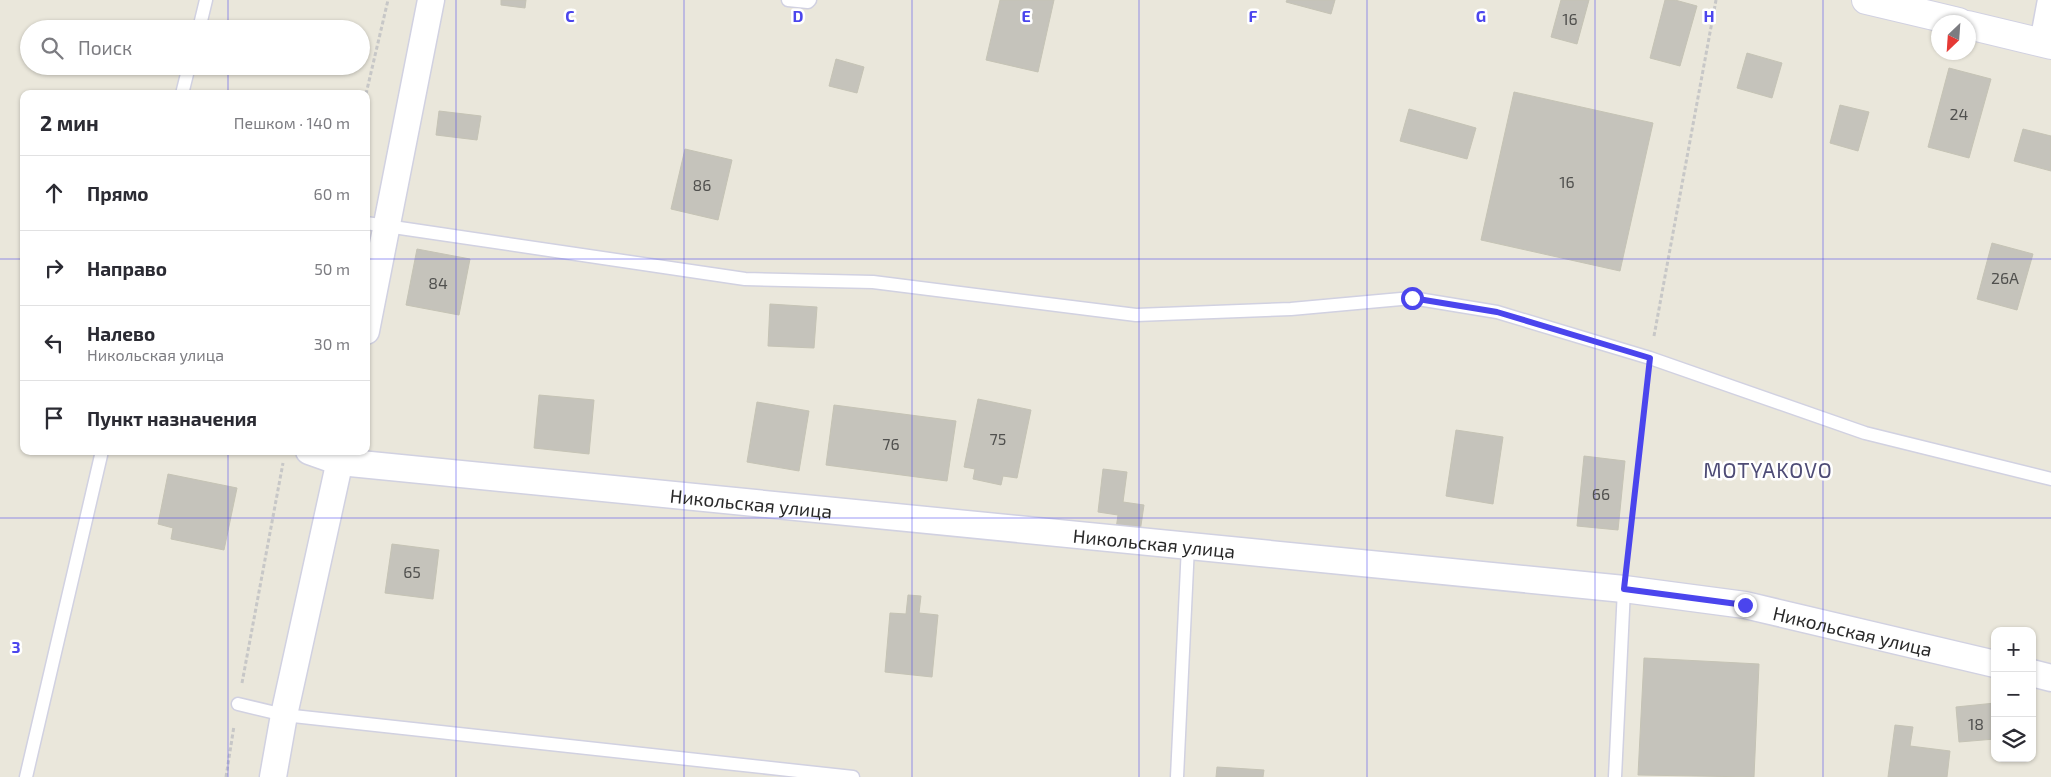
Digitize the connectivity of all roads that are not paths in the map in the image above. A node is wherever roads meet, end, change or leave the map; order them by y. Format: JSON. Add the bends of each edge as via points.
{"nodes":[{"id":1,"x":206,"y":0,"type":"edge"},
{"id":2,"x":431,"y":0,"type":"edge"},
{"id":3,"x":788,"y":0,"type":"edge"},
{"id":4,"x":810,"y":0,"type":"edge"},
{"id":5,"x":1866,"y":0,"type":"edge"},
{"id":6,"x":2050,"y":0,"type":"edge"},
{"id":7,"x":1931,"y":15,"type":"edge"},
{"id":8,"x":201,"y":20,"type":"edge"},
{"id":9,"x":1976,"y":27,"type":"edge"},
{"id":10,"x":2047,"y":44,"type":"edge"},
{"id":11,"x":187,"y":75,"type":"edge"},
{"id":12,"x":183,"y":90,"type":"edge"},
{"id":13,"x":377,"y":225,"type":"edge"},
{"id":14,"x":370,"y":292,"type":"edge"},
{"id":15,"x":101,"y":455,"type":"edge"},
{"id":16,"x":341,"y":457,"type":"edge"},
{"id":17,"x":2051,"y":479,"type":"edge"},
{"id":18,"x":1188,"y":546,"type":"junction"},
{"id":19,"x":1624,"y":589,"type":"junction"},
{"id":20,"x":1991,"y":663,"type":"edge"},
{"id":21,"x":2036,"y":674,"type":"edge"},
{"id":22,"x":2051,"y":678,"type":"edge"},
{"id":23,"x":238,"y":704,"type":"road end"},
{"id":24,"x":284,"y":715,"type":"junction"},
{"id":25,"x":26,"y":777,"type":"edge"},
{"id":26,"x":273,"y":777,"type":"edge"},
{"id":27,"x":853,"y":777,"type":"edge"},
{"id":28,"x":1177,"y":777,"type":"edge"},
{"id":29,"x":1615,"y":777,"type":"edge"}],
"edges":[{"from":1,"to":8,"type":"lane"},
{"from":2,"to":13,"type":"street"},
{"from":3,"to":4,"type":"lane"},
{"from":5,"to":7,"type":"main road"},
{"from":6,"to":10,"type":"street"},
{"from":9,"to":10,"type":"main road"},
{"from":11,"to":12,"type":"lane"},
{"from":13,"to":14,"type":"street"},
{"from":13,"to":17,"type":"lane","via":[[745,279],[873,282],[1136,316],[1292,309],[1412,298],[1497,312],[1650,358],[1865,432]]},
{"from":15,"to":25,"type":"lane"},
{"from":16,"to":18,"type":"street","name":"Никольская улица"},
{"from":16,"to":24,"type":"street"},
{"from":18,"to":19,"type":"street","name":"Никольская улица"},
{"from":18,"to":28,"type":"lane"},
{"from":19,"to":20,"type":"street","name":"Никольская улица","via":[[1745,605]]},
{"from":19,"to":29,"type":"lane"},
{"from":21,"to":22,"type":"street"},
{"from":23,"to":24,"type":"lane"},
{"from":24,"to":26,"type":"street"},
{"from":24,"to":27,"type":"lane"}]}
